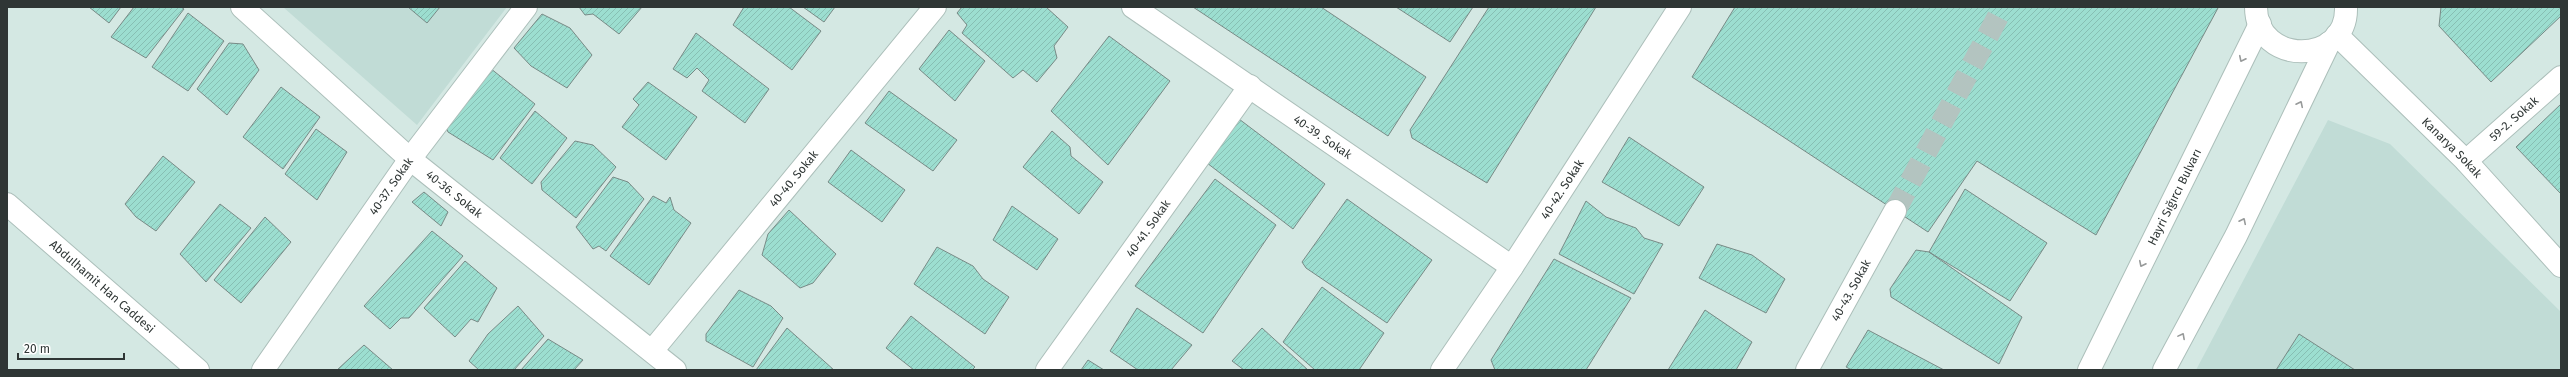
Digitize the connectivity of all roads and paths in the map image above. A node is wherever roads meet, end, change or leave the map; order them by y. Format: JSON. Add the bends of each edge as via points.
{"nodes":[{"id":1,"x":242,"y":7,"type":"edge"},
{"id":2,"x":526,"y":7,"type":"edge"},
{"id":3,"x":935,"y":7,"type":"edge"},
{"id":4,"x":1133,"y":7,"type":"edge"},
{"id":5,"x":1680,"y":7,"type":"edge"},
{"id":6,"x":2346,"y":7,"type":"edge"},
{"id":7,"x":2258,"y":16,"type":"edge"},
{"id":8,"x":2333,"y":39,"type":"junction"},
{"id":9,"x":2561,"y":77,"type":"edge"},
{"id":10,"x":1250,"y":86,"type":"junction"},
{"id":11,"x":410,"y":159,"type":"junction"},
{"id":12,"x":2466,"y":162,"type":"junction"},
{"id":13,"x":7,"y":204,"type":"edge"},
{"id":14,"x":1895,"y":211,"type":"tunnel mouth"},
{"id":15,"x":2561,"y":266,"type":"edge"},
{"id":16,"x":1512,"y":267,"type":"junction"},
{"id":17,"x":652,"y":351,"type":"junction"},
{"id":18,"x":198,"y":370,"type":"edge"},
{"id":19,"x":263,"y":370,"type":"edge"},
{"id":20,"x":674,"y":370,"type":"edge"},
{"id":21,"x":1047,"y":370,"type":"edge"},
{"id":22,"x":1442,"y":370,"type":"edge"},
{"id":23,"x":1807,"y":370,"type":"edge"},
{"id":24,"x":2089,"y":370,"type":"edge"},
{"id":25,"x":2164,"y":370,"type":"edge"}],
"edges":[{"from":1,"to":11,"type":"street","name":"40-36. Sokak"},
{"from":2,"to":11,"type":"street","name":"40-37. Sokak"},
{"from":3,"to":17,"type":"street","name":"40-40. Sokak"},
{"from":4,"to":10,"type":"street","name":"40-39. Sokak"},
{"from":5,"to":16,"type":"street","name":"40-42. Sokak"},
{"from":6,"to":8,"type":"street","via":[[2342,26]]},
{"from":7,"to":8,"type":"street","via":[[2272,42],[2291,51],[2312,51]]},
{"from":7,"to":24,"type":"street","name":"Hayri Sığırcı Bulvarı","one_way":true},
{"from":8,"to":12,"type":"street","name":"Kanarya Sokak"},
{"from":25,"to":8,"type":"street","one_way":true,"via":[[2236,236]]},
{"from":9,"to":12,"type":"street","name":"59-2. Sokak"},
{"from":10,"to":16,"type":"street","name":"40-39. Sokak"},
{"from":10,"to":21,"type":"street","name":"40-41. Sokak"},
{"from":11,"to":17,"type":"street","name":"40-36. Sokak"},
{"from":11,"to":19,"type":"street","name":"40-37. Sokak"},
{"from":12,"to":15,"type":"street","name":"Kanarya Sokak"},
{"from":13,"to":18,"type":"street","name":"Abdulhamit Han Caddesi"},
{"from":14,"to":23,"type":"street","name":"40-43. Sokak"},
{"from":16,"to":22,"type":"street","name":"40-42. Sokak"},
{"from":17,"to":20,"type":"street","name":"40-36. Sokak"}]}
